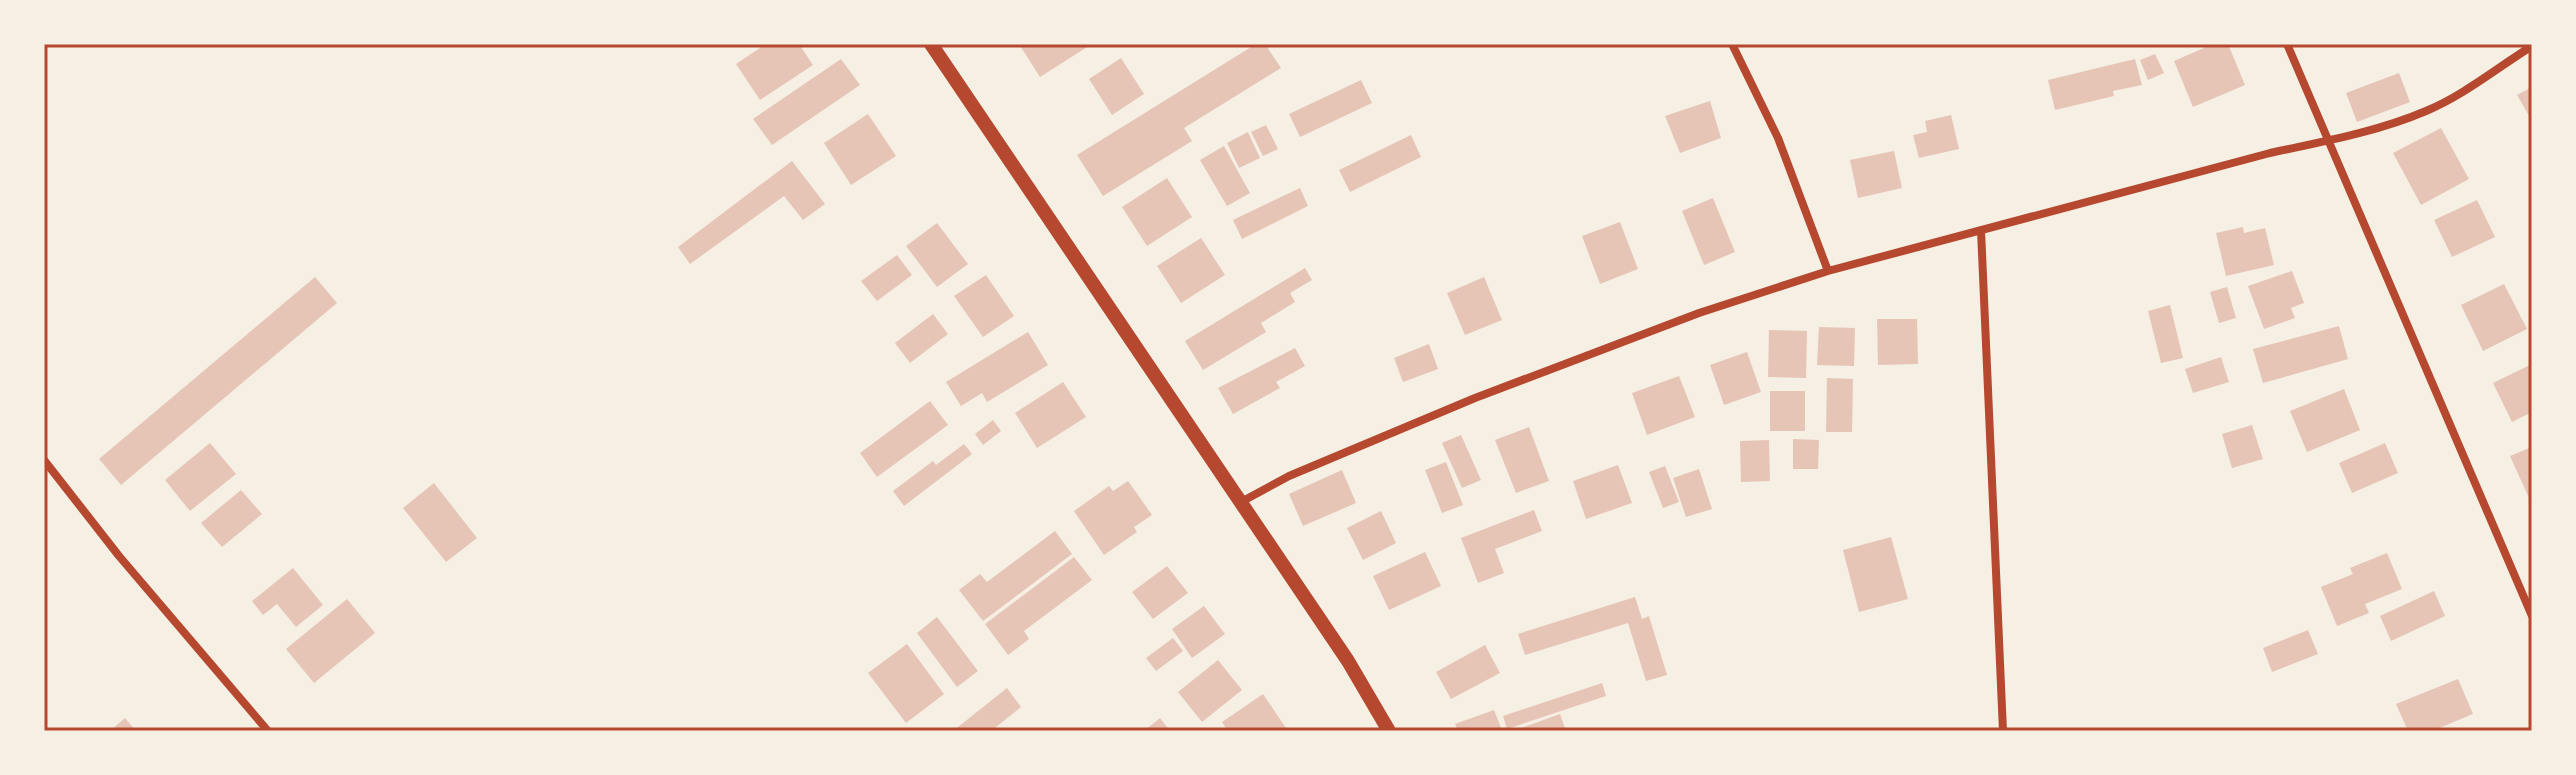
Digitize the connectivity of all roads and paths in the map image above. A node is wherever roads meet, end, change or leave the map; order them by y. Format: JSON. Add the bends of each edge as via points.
{"nodes":[{"id":1,"x":931,"y":44,"type":"edge"},
{"id":2,"x":1732,"y":44,"type":"edge"},
{"id":3,"x":2287,"y":44,"type":"edge"},
{"id":4,"x":2532,"y":46,"type":"edge"},
{"id":5,"x":2329,"y":140,"type":"junction"},
{"id":6,"x":1981,"y":230,"type":"junction"},
{"id":7,"x":1828,"y":271,"type":"junction"},
{"id":8,"x":44,"y":460,"type":"edge"},
{"id":9,"x":1241,"y":502,"type":"junction"},
{"id":10,"x":2532,"y":616,"type":"edge"},
{"id":11,"x":268,"y":731,"type":"edge"},
{"id":12,"x":1389,"y":731,"type":"edge"},
{"id":13,"x":2003,"y":731,"type":"edge"}],
"edges":[{"from":1,"to":9,"type":"street"},
{"from":2,"to":7,"type":"street","via":[[1778,138]]},
{"from":3,"to":5,"type":"street"},
{"from":4,"to":5,"type":"street","via":[[2426,111]]},
{"from":5,"to":6,"type":"street"},
{"from":5,"to":10,"type":"street"},
{"from":6,"to":7,"type":"street"},
{"from":6,"to":13,"type":"street"},
{"from":7,"to":9,"type":"street","via":[[1699,313],[1475,398],[1289,476]]},
{"from":8,"to":11,"type":"street"},
{"from":9,"to":12,"type":"street"}]}
